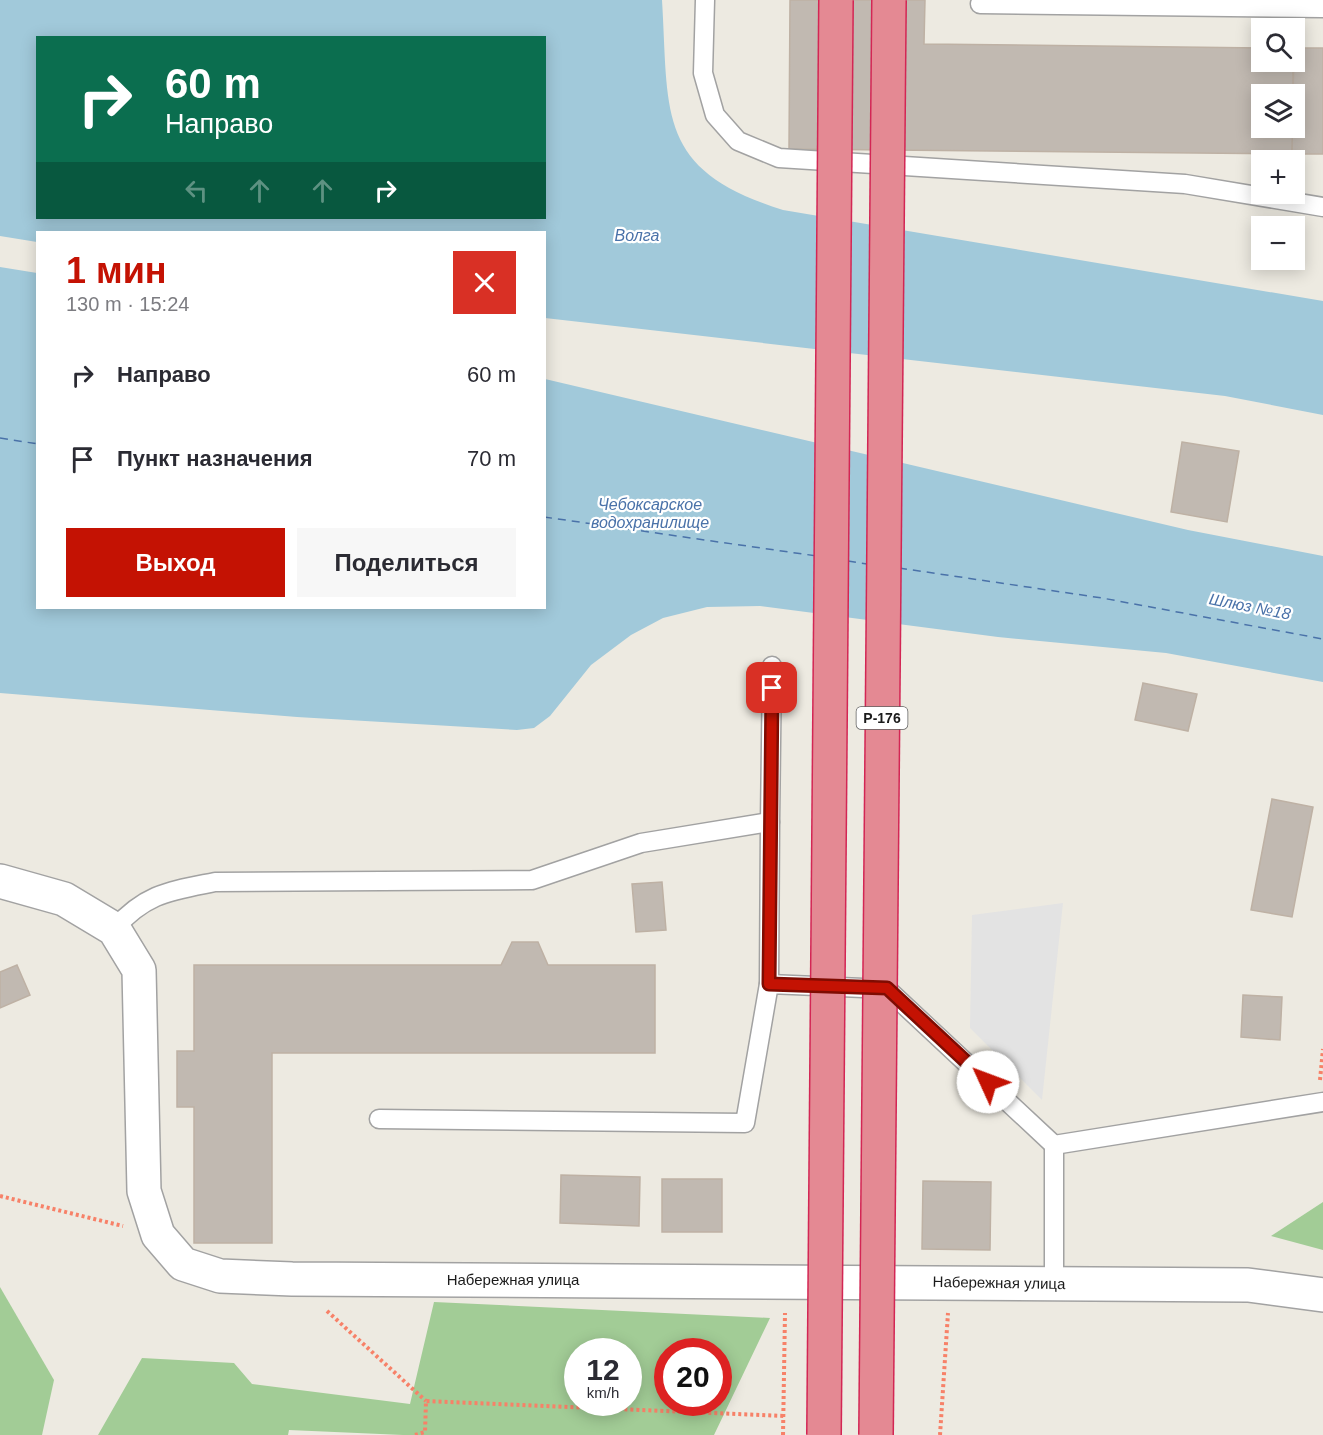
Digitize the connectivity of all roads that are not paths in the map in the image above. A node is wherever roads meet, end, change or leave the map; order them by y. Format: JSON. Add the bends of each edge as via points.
{"nodes":[{"id":1,"x":705,"y":0,"type":"edge"},
{"id":2,"x":836,"y":0,"type":"edge"},
{"id":3,"x":889,"y":0,"type":"edge"},
{"id":4,"x":980,"y":4,"type":"dead end"},
{"id":5,"x":1323,"y":8,"type":"edge"},
{"id":6,"x":1323,"y":207,"type":"edge"},
{"id":7,"x":772,"y":666,"type":"dead end"},
{"id":8,"x":770,"y":822,"type":"junction"},
{"id":9,"x":0,"y":881,"type":"edge"},
{"id":10,"x":114,"y":929,"type":"junction"},
{"id":11,"x":769,"y":984,"type":"junction"},
{"id":12,"x":1321,"y":1102,"type":"edge"},
{"id":13,"x":379,"y":1119,"type":"dead end"},
{"id":14,"x":1054,"y":1144,"type":"junction"},
{"id":15,"x":1054,"y":1284,"type":"junction"},
{"id":16,"x":1323,"y":1295,"type":"edge"},
{"id":17,"x":824,"y":1435,"type":"edge"},
{"id":18,"x":876,"y":1435,"type":"edge"}],
"edges":[{"from":1,"to":6,"type":"lane","via":[[703,73],[715,115],[738,141],[778,158],[1185,184]]},
{"from":2,"to":17,"type":"highway","bridge":true},
{"from":3,"to":18,"type":"highway","number":"Р-176","bridge":true},
{"from":4,"to":5,"type":"lane"},
{"from":7,"to":8,"type":"lane"},
{"from":8,"to":10,"type":"lane","via":[[641,843],[532,880],[215,882],[166,892],[132,909]]},
{"from":8,"to":11,"type":"lane"},
{"from":9,"to":10,"type":"street","name":"Набережная улица","via":[[64,899]]},
{"from":10,"to":15,"type":"street","name":"Набережная улица","via":[[140,970],[144,1191],[158,1235],[183,1264],[220,1276],[292,1279]]},
{"from":11,"to":13,"type":"lane","via":[[744,1124]]},
{"from":11,"to":14,"type":"lane","via":[[887,988]]},
{"from":12,"to":14,"type":"lane"},
{"from":14,"to":15,"type":"lane"},
{"from":15,"to":16,"type":"street","name":"Набережная улица","via":[[1248,1285]]}]}
